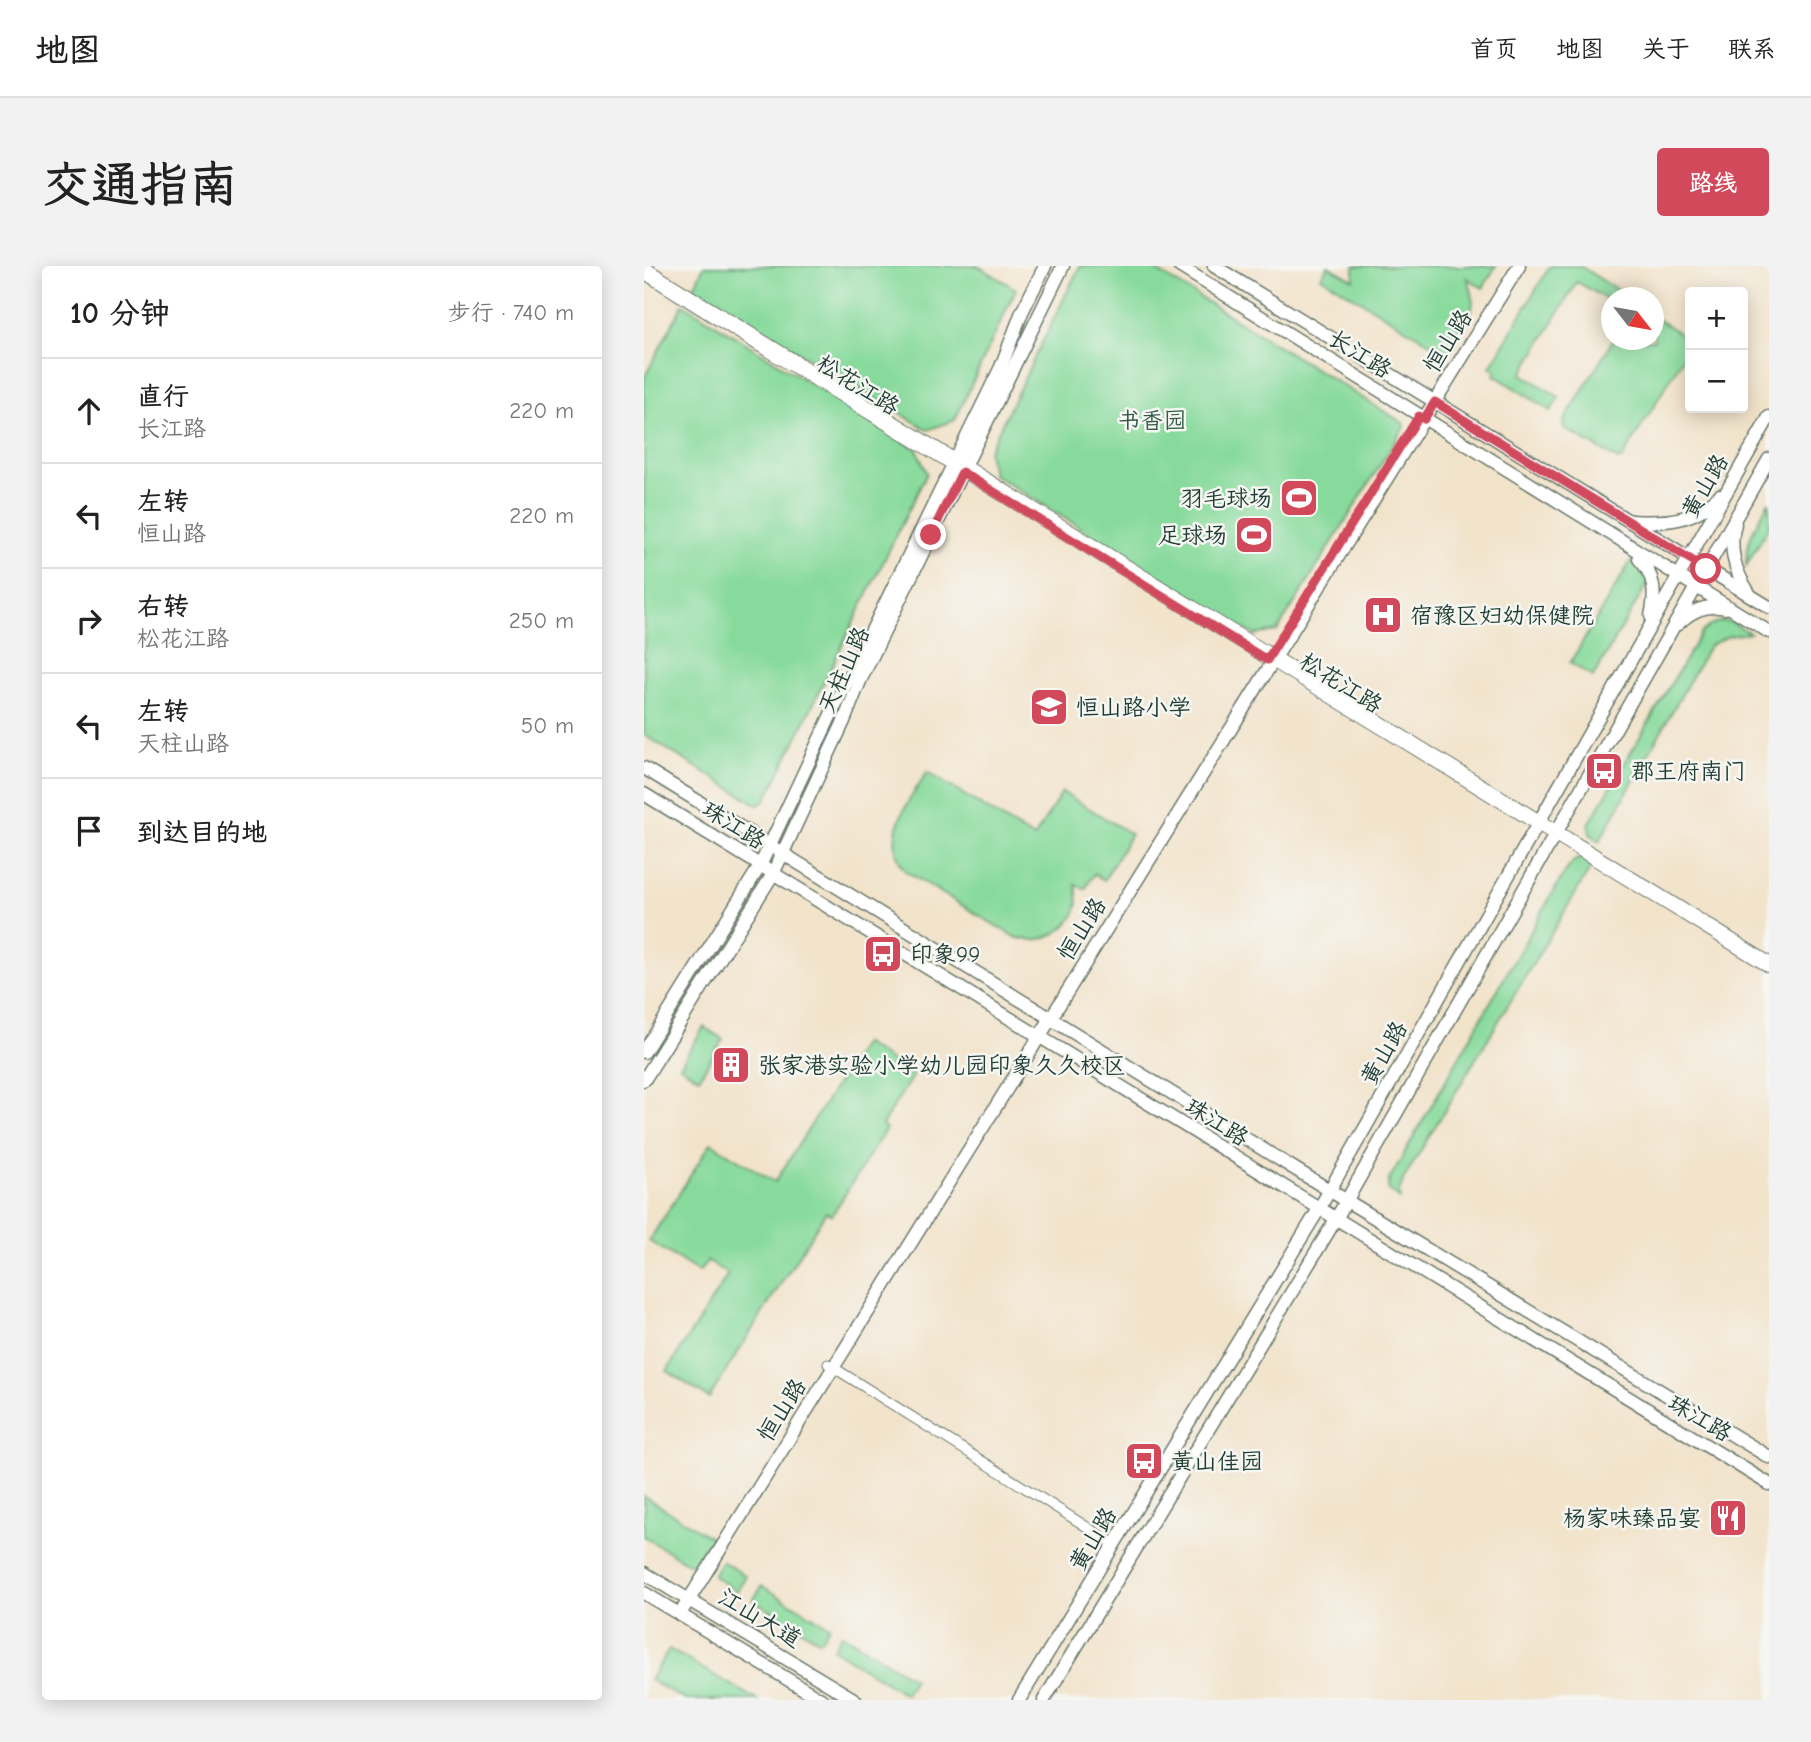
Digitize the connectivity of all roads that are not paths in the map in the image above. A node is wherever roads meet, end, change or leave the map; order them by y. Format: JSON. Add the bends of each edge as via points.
{"nodes":[{"id":1,"x":644,"y":266,"type":"edge"},
{"id":2,"x":1045,"y":266,"type":"edge"},
{"id":3,"x":1063,"y":266,"type":"edge"},
{"id":4,"x":1179,"y":266,"type":"edge"},
{"id":5,"x":1214,"y":266,"type":"edge"},
{"id":6,"x":1513,"y":266,"type":"edge"},
{"id":7,"x":1519,"y":266,"type":"edge"},
{"id":8,"x":644,"y":274,"type":"edge"},
{"id":9,"x":1432,"y":400,"type":"junction"},
{"id":10,"x":1422,"y":417,"type":"junction"},
{"id":11,"x":1769,"y":417,"type":"edge"},
{"id":12,"x":1769,"y":459,"type":"edge"},
{"id":13,"x":959,"y":466,"type":"junction"},
{"id":14,"x":1732,"y":482,"type":"junction"},
{"id":15,"x":1739,"y":511,"type":"junction"},
{"id":16,"x":1628,"y":521,"type":"junction"},
{"id":17,"x":1624,"y":543,"type":"junction"},
{"id":18,"x":1688,"y":558,"type":"junction"},
{"id":19,"x":1706,"y":569,"type":"junction"},
{"id":20,"x":1677,"y":576,"type":"junction"},
{"id":21,"x":1695,"y":587,"type":"junction"},
{"id":22,"x":1751,"y":596,"type":"junction"},
{"id":23,"x":1769,"y":607,"type":"edge"},
{"id":24,"x":1734,"y":611,"type":"junction"},
{"id":25,"x":1648,"y":629,"type":"junction"},
{"id":26,"x":1769,"y":632,"type":"edge"},
{"id":27,"x":1668,"y":635,"type":"junction"},
{"id":28,"x":1271,"y":658,"type":"junction"},
{"id":29,"x":644,"y":768,"type":"edge"},
{"id":30,"x":644,"y":794,"type":"edge"},
{"id":31,"x":1538,"y":823,"type":"junction"},
{"id":32,"x":1555,"y":833,"type":"junction"},
{"id":33,"x":769,"y":845,"type":"junction"},
{"id":34,"x":783,"y":854,"type":"junction"},
{"id":35,"x":760,"y":866,"type":"junction"},
{"id":36,"x":773,"y":874,"type":"junction"},
{"id":37,"x":947,"y":954,"type":"junction"},
{"id":38,"x":1769,"y":961,"type":"edge"},
{"id":39,"x":1769,"y":968,"type":"edge"},
{"id":40,"x":936,"y":973,"type":"junction"},
{"id":41,"x":1048,"y":1017,"type":"junction"},
{"id":42,"x":1037,"y":1035,"type":"junction"},
{"id":43,"x":644,"y":1052,"type":"edge"},
{"id":44,"x":644,"y":1080,"type":"edge"},
{"id":45,"x":1329,"y":1190,"type":"junction"},
{"id":46,"x":1346,"y":1201,"type":"junction"},
{"id":47,"x":1319,"y":1209,"type":"junction"},
{"id":48,"x":1336,"y":1219,"type":"junction"},
{"id":49,"x":1526,"y":1308,"type":"junction"},
{"id":50,"x":1513,"y":1329,"type":"junction"},
{"id":51,"x":831,"y":1365,"type":"junction"},
{"id":52,"x":1626,"y":1370,"type":"junction"},
{"id":53,"x":1613,"y":1390,"type":"junction"},
{"id":54,"x":1769,"y":1457,"type":"edge"},
{"id":55,"x":1769,"y":1484,"type":"edge"},
{"id":56,"x":1114,"y":1544,"type":"junction"},
{"id":57,"x":644,"y":1573,"type":"edge"},
{"id":58,"x":644,"y":1592,"type":"edge"},
{"id":59,"x":686,"y":1598,"type":"junction"},
{"id":60,"x":677,"y":1612,"type":"junction"},
{"id":61,"x":822,"y":1700,"type":"edge"},
{"id":62,"x":855,"y":1700,"type":"edge"},
{"id":63,"x":1019,"y":1700,"type":"edge"},
{"id":64,"x":1044,"y":1700,"type":"edge"}],
"edges":[{"from":1,"to":13,"type":"street","name":"松花江路"},
{"from":2,"to":13,"type":"street","name":"天柱山路"},
{"from":3,"to":13,"type":"street","name":"天柱山路"},
{"from":4,"to":10,"type":"street","name":"长江路"},
{"from":5,"to":9,"type":"street","name":"长江路"},
{"from":6,"to":9,"type":"street","name":"恒山路"},
{"from":7,"to":9,"type":"street","name":"恒山路"},
{"from":8,"to":13,"type":"street","name":"松花江路"},
{"from":9,"to":10,"type":"street","name":"恒山路"},
{"from":9,"to":16,"type":"street","name":"长江路"},
{"from":10,"to":17,"type":"street","name":"长江路"},
{"from":10,"to":28,"type":"street","name":"恒山路"},
{"from":11,"to":14,"type":"street","name":"黄山路"},
{"from":12,"to":15,"type":"street","name":"黄山路"},
{"from":13,"to":28,"type":"street","name":"松花江路"},
{"from":13,"to":33,"type":"street","name":"天柱山路"},
{"from":13,"to":34,"type":"street","name":"天柱山路"},
{"from":14,"to":16,"type":"street","via":[[1710,505],[1690,517],[1668,522]]},
{"from":14,"to":18,"type":"street","name":"黄山路"},
{"from":15,"to":19,"type":"street","name":"黄山路"},
{"from":15,"to":22,"type":"street","via":[[1731,550]]},
{"from":16,"to":18,"type":"street","name":"长江路"},
{"from":17,"to":20,"type":"street","name":"长江路"},
{"from":17,"to":25,"type":"street","via":[[1651,574],[1654,593]]},
{"from":18,"to":19,"type":"street","name":"长江路"},
{"from":18,"to":20,"type":"street","name":"黄山路"},
{"from":19,"to":21,"type":"street","name":"黄山路"},
{"from":19,"to":22,"type":"street","name":"长江路"},
{"from":20,"to":21,"type":"street","name":"长江路"},
{"from":20,"to":25,"type":"street","name":"黄山路"},
{"from":21,"to":24,"type":"street","name":"长江路"},
{"from":21,"to":27,"type":"street","name":"黄山路"},
{"from":22,"to":23,"type":"street","name":"长江路"},
{"from":24,"to":26,"type":"street","name":"长江路"},
{"from":24,"to":27,"type":"street","via":[[1703,608]]},
{"from":25,"to":31,"type":"street","name":"黄山路"},
{"from":27,"to":32,"type":"street","name":"黄山路"},
{"from":28,"to":31,"type":"street","name":"松花江路"},
{"from":28,"to":41,"type":"street","name":"恒山路"},
{"from":29,"to":33,"type":"street","name":"珠江路"},
{"from":30,"to":35,"type":"street","name":"珠江路"},
{"from":31,"to":32,"type":"street","name":"松花江路"},
{"from":31,"to":45,"type":"street","name":"黄山路"},
{"from":32,"to":38,"type":"street","name":"松花江路"},
{"from":32,"to":39,"type":"street","name":"松花江路"},
{"from":32,"to":46,"type":"street","name":"黄山路"},
{"from":33,"to":34,"type":"street","name":"珠江路"},
{"from":33,"to":35,"type":"street","name":"天柱山路"},
{"from":34,"to":36,"type":"street","name":"天柱山路"},
{"from":34,"to":37,"type":"street","name":"珠江路"},
{"from":35,"to":36,"type":"street","name":"珠江路"},
{"from":35,"to":43,"type":"street","name":"天柱山路"},
{"from":36,"to":40,"type":"street","name":"珠江路"},
{"from":36,"to":44,"type":"street","name":"天柱山路"},
{"from":37,"to":40,"type":"street"},
{"from":37,"to":41,"type":"street","name":"珠江路"},
{"from":40,"to":42,"type":"street","name":"珠江路"},
{"from":41,"to":42,"type":"street","name":"恒山路"},
{"from":41,"to":45,"type":"street","name":"珠江路"},
{"from":42,"to":47,"type":"street","name":"珠江路"},
{"from":42,"to":51,"type":"street","name":"恒山路"},
{"from":45,"to":46,"type":"street","name":"珠江路"},
{"from":45,"to":47,"type":"street","name":"黄山路"},
{"from":46,"to":48,"type":"street","name":"黄山路"},
{"from":46,"to":49,"type":"street","name":"珠江路"},
{"from":47,"to":48,"type":"street","name":"珠江路"},
{"from":47,"to":56,"type":"street","name":"黄山路"},
{"from":48,"to":50,"type":"street","name":"珠江路"},
{"from":48,"to":64,"type":"street","name":"黄山路"},
{"from":49,"to":50,"type":"street"},
{"from":49,"to":52,"type":"street","name":"珠江路"},
{"from":50,"to":53,"type":"street","name":"珠江路"},
{"from":51,"to":56,"type":"street"},
{"from":51,"to":59,"type":"street","name":"恒山路"},
{"from":52,"to":53,"type":"street"},
{"from":52,"to":54,"type":"street","name":"珠江路"},
{"from":53,"to":55,"type":"street","name":"珠江路"},
{"from":56,"to":63,"type":"street","name":"黄山路"},
{"from":57,"to":59,"type":"street","name":"江山大道"},
{"from":58,"to":60,"type":"street","name":"江山大道"},
{"from":59,"to":60,"type":"street","name":"恒山路"},
{"from":59,"to":62,"type":"street","name":"江山大道"},
{"from":60,"to":61,"type":"street","name":"江山大道"}]}
